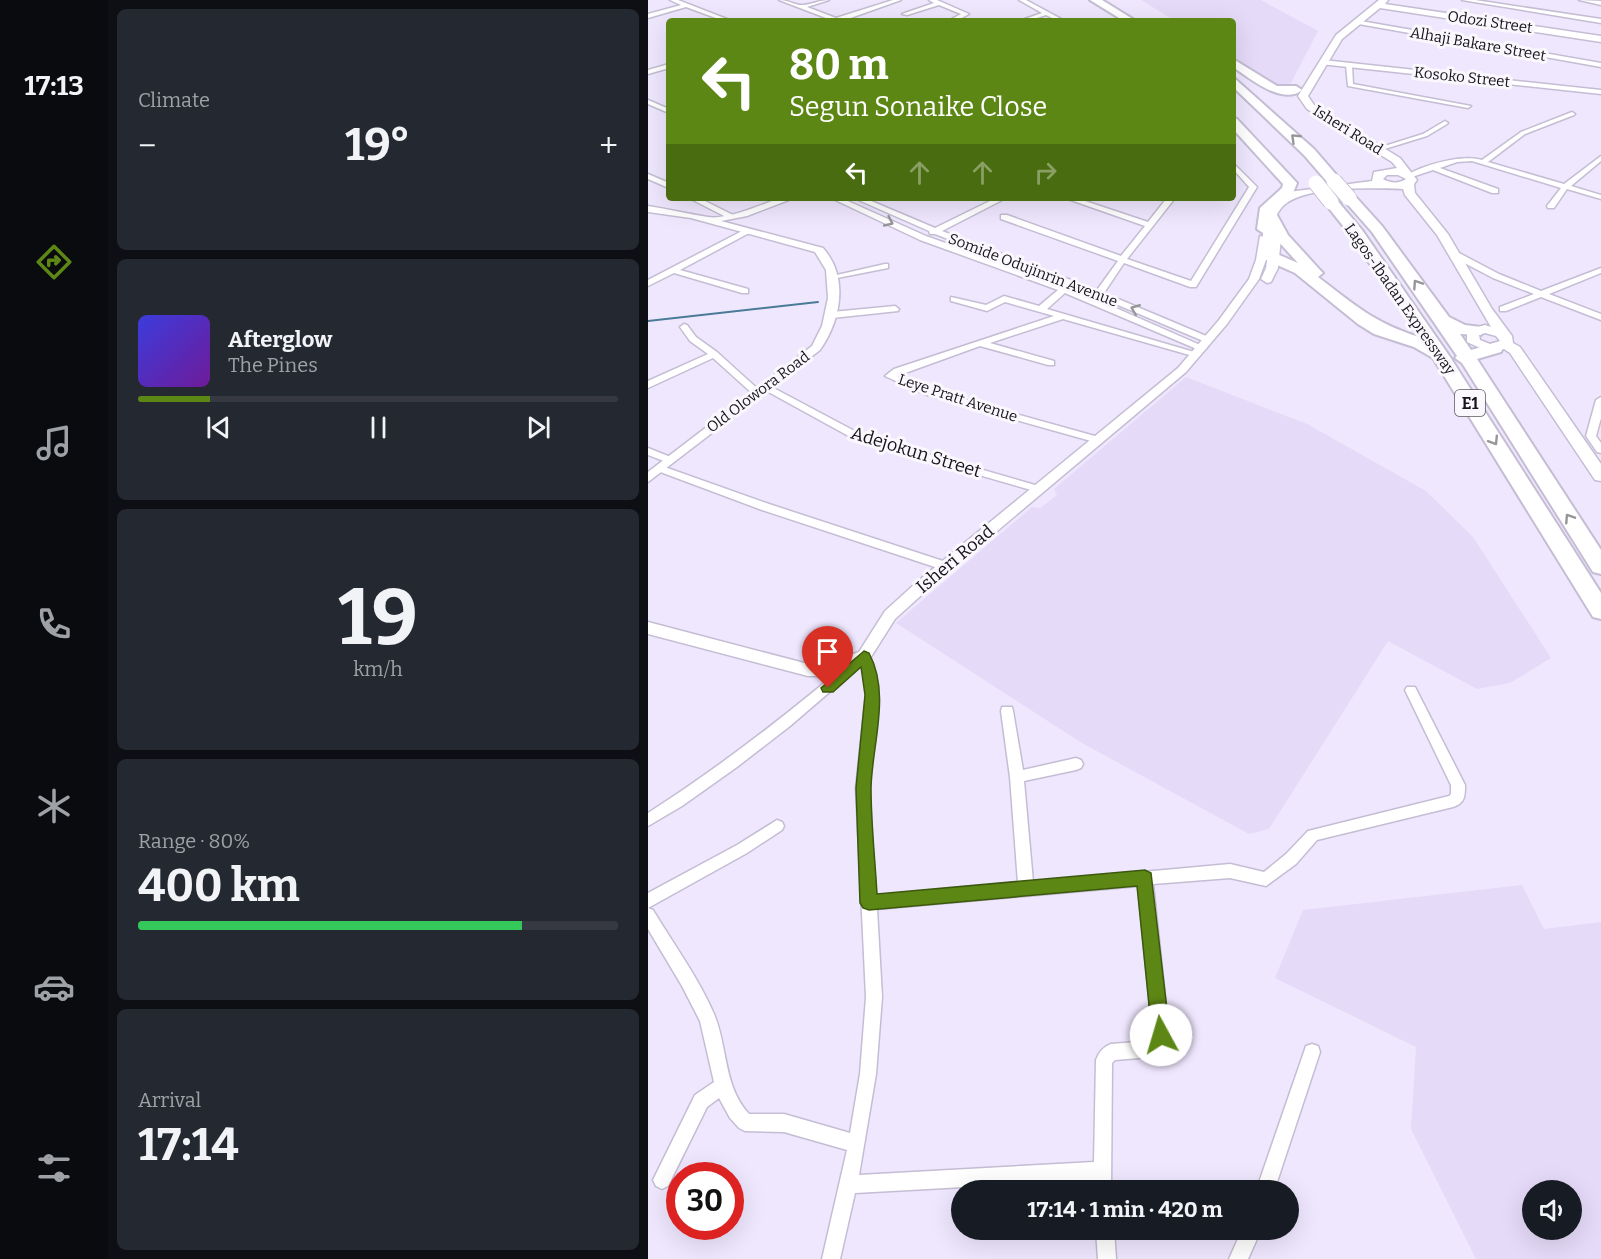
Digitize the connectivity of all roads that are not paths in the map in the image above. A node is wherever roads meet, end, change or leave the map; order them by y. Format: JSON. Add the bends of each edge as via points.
{"nodes":[{"id":1,"x":674,"y":0,"type":"edge"},
{"id":2,"x":782,"y":0,"type":"edge"},
{"id":3,"x":826,"y":0,"type":"edge"},
{"id":4,"x":898,"y":0,"type":"edge"},
{"id":5,"x":932,"y":0,"type":"edge"},
{"id":6,"x":1014,"y":0,"type":"edge"},
{"id":7,"x":1022,"y":0,"type":"edge"},
{"id":8,"x":1095,"y":0,"type":"edge"},
{"id":9,"x":1111,"y":0,"type":"edge"},
{"id":10,"x":1465,"y":0,"type":"edge"},
{"id":11,"x":1582,"y":0,"type":"edge"},
{"id":12,"x":1380,"y":2,"type":"edge"},
{"id":13,"x":939,"y":3,"type":"junction"},
{"id":14,"x":1601,"y":3,"type":"edge"},
{"id":15,"x":686,"y":5,"type":"junction"},
{"id":16,"x":802,"y":7,"type":"junction"},
{"id":17,"x":905,"y":14,"type":"dead end"},
{"id":18,"x":1044,"y":14,"type":"junction"},
{"id":19,"x":648,"y":16,"type":"edge"},
{"id":20,"x":721,"y":18,"type":"edge"},
{"id":21,"x":832,"y":18,"type":"edge"},
{"id":22,"x":844,"y":18,"type":"edge"},
{"id":23,"x":957,"y":18,"type":"edge"},
{"id":24,"x":1031,"y":18,"type":"edge"},
{"id":25,"x":1049,"y":18,"type":"edge"},
{"id":26,"x":1054,"y":18,"type":"edge"},
{"id":27,"x":1126,"y":18,"type":"edge"},
{"id":28,"x":1140,"y":18,"type":"edge"},
{"id":29,"x":1601,"y":21,"type":"edge"},
{"id":30,"x":1355,"y":22,"type":"junction"},
{"id":31,"x":1601,"y":39,"type":"edge"},
{"id":32,"x":1323,"y":60,"type":"junction"},
{"id":33,"x":1236,"y":64,"type":"edge"},
{"id":34,"x":1349,"y":65,"type":"junction"},
{"id":35,"x":1601,"y":65,"type":"edge"},
{"id":36,"x":666,"y":67,"type":"edge"},
{"id":37,"x":1407,"y":69,"type":"junction"},
{"id":38,"x":648,"y":72,"type":"edge"},
{"id":39,"x":1236,"y":84,"type":"edge"},
{"id":40,"x":1296,"y":90,"type":"junction"},
{"id":41,"x":1601,"y":91,"type":"edge"},
{"id":42,"x":1236,"y":99,"type":"edge"},
{"id":43,"x":648,"y":102,"type":"edge"},
{"id":44,"x":1468,"y":106,"type":"dead end"},
{"id":45,"x":648,"y":108,"type":"edge"},
{"id":46,"x":666,"y":110,"type":"edge"},
{"id":47,"x":1572,"y":114,"type":"dead end"},
{"id":48,"x":666,"y":116,"type":"edge"},
{"id":49,"x":1445,"y":123,"type":"dead end"},
{"id":50,"x":1236,"y":125,"type":"edge"},
{"id":51,"x":1378,"y":149,"type":"junction"},
{"id":52,"x":1287,"y":150,"type":"dead end"},
{"id":53,"x":1601,"y":158,"type":"edge"},
{"id":54,"x":1483,"y":162,"type":"junction"},
{"id":55,"x":1236,"y":168,"type":"edge"},
{"id":56,"x":1433,"y":168,"type":"junction"},
{"id":57,"x":1379,"y":175,"type":"junction"},
{"id":58,"x":648,"y":176,"type":"edge"},
{"id":59,"x":1409,"y":180,"type":"junction"},
{"id":60,"x":1311,"y":183,"type":"junction"},
{"id":61,"x":1365,"y":184,"type":"junction"},
{"id":62,"x":666,"y":185,"type":"edge"},
{"id":63,"x":1388,"y":186,"type":"junction"},
{"id":64,"x":1566,"y":186,"type":"junction"},
{"id":65,"x":1495,"y":191,"type":"dead end"},
{"id":66,"x":1601,"y":197,"type":"edge"},
{"id":67,"x":699,"y":201,"type":"edge"},
{"id":68,"x":781,"y":201,"type":"edge"},
{"id":69,"x":842,"y":201,"type":"edge"},
{"id":70,"x":865,"y":201,"type":"edge"},
{"id":71,"x":996,"y":201,"type":"edge"},
{"id":72,"x":1078,"y":201,"type":"edge"},
{"id":73,"x":1169,"y":201,"type":"edge"},
{"id":74,"x":1551,"y":206,"type":"dead end"},
{"id":75,"x":648,"y":209,"type":"edge"},
{"id":76,"x":1004,"y":217,"type":"dead end"},
{"id":77,"x":733,"y":218,"type":"junction"},
{"id":78,"x":712,"y":220,"type":"junction"},
{"id":79,"x":1270,"y":224,"type":"junction"},
{"id":80,"x":1150,"y":225,"type":"junction"},
{"id":81,"x":747,"y":232,"type":"junction"},
{"id":82,"x":933,"y":232,"type":"junction"},
{"id":83,"x":954,"y":240,"type":"junction"},
{"id":84,"x":945,"y":246,"type":"junction"},
{"id":85,"x":1456,"y":255,"type":"junction"},
{"id":86,"x":1273,"y":259,"type":"junction"},
{"id":87,"x":1122,"y":260,"type":"junction"},
{"id":88,"x":885,"y":267,"type":"dead end"},
{"id":89,"x":674,"y":270,"type":"junction"},
{"id":90,"x":1601,"y":270,"type":"edge"},
{"id":91,"x":1303,"y":272,"type":"junction"},
{"id":92,"x":832,"y":278,"type":"junction"},
{"id":93,"x":1267,"y":279,"type":"junction"},
{"id":94,"x":648,"y":283,"type":"edge"},
{"id":95,"x":1065,"y":290,"type":"junction"},
{"id":96,"x":745,"y":291,"type":"dead end"},
{"id":97,"x":1099,"y":294,"type":"junction"},
{"id":98,"x":1540,"y":294,"type":"junction"},
{"id":99,"x":954,"y":299,"type":"dead end"},
{"id":100,"x":1404,"y":301,"type":"junction"},
{"id":101,"x":895,"y":309,"type":"dead end"},
{"id":102,"x":1041,"y":309,"type":"junction"},
{"id":103,"x":1503,"y":309,"type":"dead end"},
{"id":104,"x":832,"y":315,"type":"junction"},
{"id":105,"x":1063,"y":316,"type":"junction"},
{"id":106,"x":1601,"y":317,"type":"edge"},
{"id":107,"x":1443,"y":320,"type":"junction"},
{"id":108,"x":1166,"y":321,"type":"junction"},
{"id":109,"x":1223,"y":322,"type":"junction"},
{"id":110,"x":684,"y":327,"type":"dead end"},
{"id":111,"x":1157,"y":328,"type":"junction"},
{"id":112,"x":1480,"y":330,"type":"junction"},
{"id":113,"x":1145,"y":339,"type":"junction"},
{"id":114,"x":1502,"y":343,"type":"junction"},
{"id":115,"x":981,"y":344,"type":"junction"},
{"id":116,"x":1202,"y":347,"type":"junction"},
{"id":117,"x":714,"y":354,"type":"junction"},
{"id":118,"x":1441,"y":357,"type":"junction"},
{"id":119,"x":1464,"y":358,"type":"junction"},
{"id":120,"x":1051,"y":363,"type":"dead end"},
{"id":121,"x":648,"y":386,"type":"edge"},
{"id":122,"x":762,"y":390,"type":"junction"},
{"id":123,"x":1601,"y":400,"type":"edge"},
{"id":124,"x":1098,"y":440,"type":"junction"},
{"id":125,"x":1601,"y":450,"type":"edge"},
{"id":126,"x":648,"y":451,"type":"edge"},
{"id":127,"x":669,"y":460,"type":"junction"},
{"id":128,"x":659,"y":468,"type":"junction"},
{"id":129,"x":1601,"y":476,"type":"edge"},
{"id":130,"x":648,"y":478,"type":"edge"},
{"id":131,"x":1038,"y":489,"type":"junction"},
{"id":132,"x":945,"y":566,"type":"junction"},
{"id":133,"x":1601,"y":567,"type":"edge"},
{"id":134,"x":1601,"y":611,"type":"edge"},
{"id":135,"x":648,"y":628,"type":"edge"},
{"id":136,"x":864,"y":656,"type":"junction"},
{"id":137,"x":1411,"y":690,"type":"dead end"},
{"id":138,"x":1007,"y":711,"type":"dead end"},
{"id":139,"x":1076,"y":764,"type":"dead end"},
{"id":140,"x":1017,"y":777,"type":"junction"},
{"id":141,"x":648,"y":820,"type":"edge"},
{"id":142,"x":777,"y":826,"type":"dead end"},
{"id":143,"x":1145,"y":878,"type":"junction"},
{"id":144,"x":1026,"y":888,"type":"junction"},
{"id":145,"x":648,"y":901,"type":"edge"},
{"id":146,"x":869,"y":903,"type":"junction"},
{"id":147,"x":648,"y":915,"type":"edge"},
{"id":148,"x":1312,"y":1052,"type":"dead end"},
{"id":149,"x":723,"y":1085,"type":"junction"},
{"id":150,"x":857,"y":1144,"type":"junction"},
{"id":151,"x":1100,"y":1171,"type":"junction"},
{"id":152,"x":662,"y":1180,"type":"dead end"},
{"id":153,"x":1101,"y":1180,"type":"edge"},
{"id":154,"x":1269,"y":1180,"type":"edge"},
{"id":155,"x":850,"y":1184,"type":"junction"},
{"id":156,"x":1106,"y":1240,"type":"edge"},
{"id":157,"x":1247,"y":1240,"type":"edge"},
{"id":158,"x":831,"y":1259,"type":"edge"},
{"id":159,"x":1107,"y":1259,"type":"edge"},
{"id":160,"x":1238,"y":1259,"type":"edge"}],
"edges":[{"from":1,"to":15,"type":"street"},
{"from":2,"to":16,"type":"street"},
{"from":3,"to":16,"type":"street"},
{"from":4,"to":22,"type":"street"},
{"from":5,"to":13,"type":"street"},
{"from":6,"to":18,"type":"street"},
{"from":7,"to":18,"type":"street"},
{"from":8,"to":27,"type":"highway"},
{"from":9,"to":28,"type":"highway"},
{"from":10,"to":29,"type":"street"},
{"from":11,"to":14,"type":"street"},
{"from":12,"to":30,"type":"main road","name":"Isheri Road"},
{"from":12,"to":31,"type":"main road","name":"Odozi Street"},
{"from":12,"to":40,"type":"main road","name":"Isheri Road","via":[[1333,36]]},
{"from":13,"to":17,"type":"street"},
{"from":13,"to":23,"type":"street","via":[[966,14]]},
{"from":15,"to":19,"type":"street"},
{"from":15,"to":20,"type":"street"},
{"from":16,"to":21,"type":"street"},
{"from":18,"to":24,"type":"street"},
{"from":18,"to":25,"type":"street"},
{"from":18,"to":26,"type":"street"},
{"from":30,"to":32,"type":"main road","name":"Isheri Road"},
{"from":30,"to":35,"type":"street","name":"Alhaji Bakare Street"},
{"from":32,"to":34,"type":"street","name":"Kosoko Street"},
{"from":32,"to":37,"type":"street","name":"Kosoko Street"},
{"from":32,"to":51,"type":"main road","name":"Isheri Road","via":[[1306,88],[1304,100]]},
{"from":33,"to":40,"type":"highway","via":[[1270,87]]},
{"from":34,"to":37,"type":"street","name":"Kosoko Street"},
{"from":34,"to":44,"type":"street","via":[[1350,85]]},
{"from":36,"to":38,"type":"street"},
{"from":37,"to":41,"type":"street","name":"Kosoko Street"},
{"from":107,"to":39,"type":"highway","name":"Lagos-Ibadan Expressway","number":"E1","one_way":true,"bridge":true,"via":[[1377,229],[1309,152]]},
{"from":40,"to":57,"type":"main road","name":"Isheri Road","via":[[1297,102],[1337,133],[1382,159]]},
{"from":42,"to":52,"type":"highway"},
{"from":43,"to":46,"type":"street"},
{"from":45,"to":48,"type":"street"},
{"from":47,"to":54,"type":"street","via":[[1523,133]]},
{"from":49,"to":51,"type":"street","via":[[1425,135]]},
{"from":50,"to":79,"type":"highway","via":[[1290,183],[1288,190],[1267,208]]},
{"from":51,"to":59,"type":"main road","name":"Isheri Road","via":[[1396,160]]},
{"from":53,"to":64,"type":"street"},
{"from":54,"to":56,"type":"street","via":[[1466,158]]},
{"from":54,"to":64,"type":"street"},
{"from":55,"to":87,"type":"street","via":[[1253,187],[1193,285]]},
{"from":56,"to":59,"type":"street"},
{"from":56,"to":65,"type":"street"},
{"from":57,"to":59,"type":"main road","name":"Isheri Road","via":[[1396,171]]},
{"from":57,"to":61,"type":"main road","name":"Isheri Road"},
{"from":57,"to":63,"type":"main road","name":"Isheri Road"},
{"from":58,"to":62,"type":"street"},
{"from":59,"to":63,"type":"main road","name":"Isheri Road"},
{"from":59,"to":85,"type":"main road","via":[[1409,192]]},
{"from":60,"to":61,"type":"main road","name":"Isheri Road"},
{"from":60,"to":79,"type":"main road","name":"Isheri Road","via":[[1286,202]]},
{"from":60,"to":100,"type":"highway","name":"Lagos-Ibadan Expressway","number":"E1","bridge":true,"via":[[1357,233]]},
{"from":61,"to":63,"type":"main road","name":"Isheri Road"},
{"from":63,"to":112,"type":"main road","via":[[1431,228],[1483,318]]},
{"from":64,"to":66,"type":"street"},
{"from":64,"to":74,"type":"street"},
{"from":67,"to":77,"type":"street"},
{"from":68,"to":77,"type":"street"},
{"from":69,"to":84,"type":"street","one_way":true},
{"from":70,"to":82,"type":"street","name":"Somide Odujinrin Avenue"},
{"from":71,"to":82,"type":"street"},
{"from":72,"to":80,"type":"street"},
{"from":73,"to":80,"type":"street"},
{"from":75,"to":78,"type":"street","name":"Old Olowora Road"},
{"from":76,"to":87,"type":"street"},
{"from":77,"to":78,"type":"street"},
{"from":78,"to":81,"type":"street","name":"Old Olowora Road"},
{"from":79,"to":86,"type":"highway","via":[[1269,256]]},
{"from":79,"to":100,"type":"highway","via":[[1311,268],[1371,319],[1397,329],[1409,325],[1411,316]]},
{"from":79,"to":109,"type":"street","name":"Isheri Road","via":[[1258,268]]},
{"from":80,"to":87,"type":"street"},
{"from":81,"to":89,"type":"street"},
{"from":81,"to":92,"type":"street","name":"Old Olowora Road","via":[[819,250],[824,253]]},
{"from":82,"to":83,"type":"street","name":"Somide Odujinrin Avenue"},
{"from":83,"to":84,"type":"street"},
{"from":83,"to":97,"type":"street","name":"Somide Odujinrin Avenue"},
{"from":84,"to":95,"type":"street"},
{"from":85,"to":98,"type":"street"},
{"from":85,"to":114,"type":"main road"},
{"from":86,"to":91,"type":"highway"},
{"from":86,"to":93,"type":"main road","name":"Isheri Road"},
{"from":87,"to":97,"type":"street"},
{"from":88,"to":92,"type":"street"},
{"from":89,"to":94,"type":"street"},
{"from":89,"to":96,"type":"street"},
{"from":90,"to":98,"type":"street"},
{"from":91,"to":93,"type":"highway","via":[[1286,269]]},
{"from":91,"to":118,"type":"highway","via":[[1364,321],[1428,346]]},
{"from":92,"to":104,"type":"street","name":"Old Olowora Road"},
{"from":93,"to":109,"type":"street","name":"Isheri Road"},
{"from":95,"to":102,"type":"street"},
{"from":95,"to":111,"type":"street"},
{"from":108,"to":97,"type":"street","name":"Somide Odujinrin Avenue","one_way":true},
{"from":98,"to":103,"type":"street"},
{"from":98,"to":106,"type":"street"},
{"from":99,"to":102,"type":"street","via":[[987,308],[1004,299]]},
{"from":100,"to":118,"type":"highway","name":"Lagos-Ibadan Expressway","number":"E1"},
{"from":101,"to":104,"type":"street"},
{"from":102,"to":105,"type":"street"},
{"from":104,"to":122,"type":"street","name":"Old Olowora Road","via":[[816,348]]},
{"from":105,"to":113,"type":"street"},
{"from":105,"to":115,"type":"street","name":"Leye Pratt Avenue"},
{"from":107,"to":112,"type":"highway","via":[[1461,329]]},
{"from":107,"to":119,"type":"highway","name":"Lagos-Ibadan Expressway","number":"E1"},
{"from":108,"to":111,"type":"street"},
{"from":108,"to":116,"type":"street","name":"Somide Odujinrin Avenue"},
{"from":109,"to":116,"type":"street","name":"Isheri Road"},
{"from":110,"to":117,"type":"street","name":"Adejokun Street"},
{"from":111,"to":113,"type":"street"},
{"from":111,"to":116,"type":"street"},
{"from":112,"to":114,"type":"main road","via":[[1471,336],[1474,342]]},
{"from":113,"to":116,"type":"street"},
{"from":114,"to":119,"type":"highway"},
{"from":114,"to":129,"type":"main road","via":[[1515,350]]},
{"from":115,"to":120,"type":"street"},
{"from":115,"to":124,"type":"street","name":"Leye Pratt Avenue","via":[[891,376],[927,392]]},
{"from":116,"to":124,"type":"street","name":"Isheri Road","via":[[1182,370]]},
{"from":117,"to":121,"type":"street"},
{"from":117,"to":122,"type":"street","name":"Adejokun Street"},
{"from":118,"to":134,"type":"highway","name":"Lagos-Ibadan Expressway","number":"E1","one_way":true},
{"from":133,"to":119,"type":"highway","name":"Lagos-Ibadan Expressway","number":"E1","one_way":true},
{"from":122,"to":127,"type":"street","name":"Old Olowora Road"},
{"from":122,"to":131,"type":"street","name":"Adejokun Street","via":[[858,437]]},
{"from":123,"to":125,"type":"street","via":[[1591,436]]},
{"from":124,"to":131,"type":"street","name":"Isheri Road"},
{"from":126,"to":127,"type":"street"},
{"from":127,"to":128,"type":"street","name":"Old Olowora Road"},
{"from":128,"to":130,"type":"street","name":"Old Olowora Road"},
{"from":128,"to":132,"type":"street","via":[[718,492]]},
{"from":131,"to":132,"type":"street","name":"Isheri Road"},
{"from":132,"to":136,"type":"street","name":"Isheri Road","via":[[890,615]]},
{"from":135,"to":136,"type":"street","via":[[807,670],[826,670]]},
{"from":136,"to":141,"type":"street","via":[[745,756]]},
{"from":136,"to":146,"type":"street","via":[[871,675],[872,695],[863,788]]},
{"from":137,"to":143,"type":"street","via":[[1458,785],[1458,797],[1453,801],[1313,835],[1266,879],[1230,871]]},
{"from":138,"to":140,"type":"street"},
{"from":139,"to":140,"type":"street"},
{"from":140,"to":144,"type":"street"},
{"from":142,"to":145,"type":"street"},
{"from":143,"to":144,"type":"street"},
{"from":143,"to":151,"type":"street","via":[[1161,1035],[1151,1050],[1111,1052],[1104,1060]]},
{"from":144,"to":146,"type":"street"},
{"from":146,"to":150,"type":"street","via":[[874,997]]},
{"from":147,"to":149,"type":"street","via":[[707,1018]]},
{"from":148,"to":154,"type":"street"},
{"from":149,"to":150,"type":"street","via":[[733,1112],[745,1122],[784,1123]]},
{"from":149,"to":152,"type":"street","via":[[701,1101]]},
{"from":150,"to":155,"type":"street"},
{"from":151,"to":153,"type":"street"},
{"from":151,"to":155,"type":"street"},
{"from":155,"to":158,"type":"street"},
{"from":156,"to":159,"type":"street"},
{"from":157,"to":160,"type":"street"}]}
